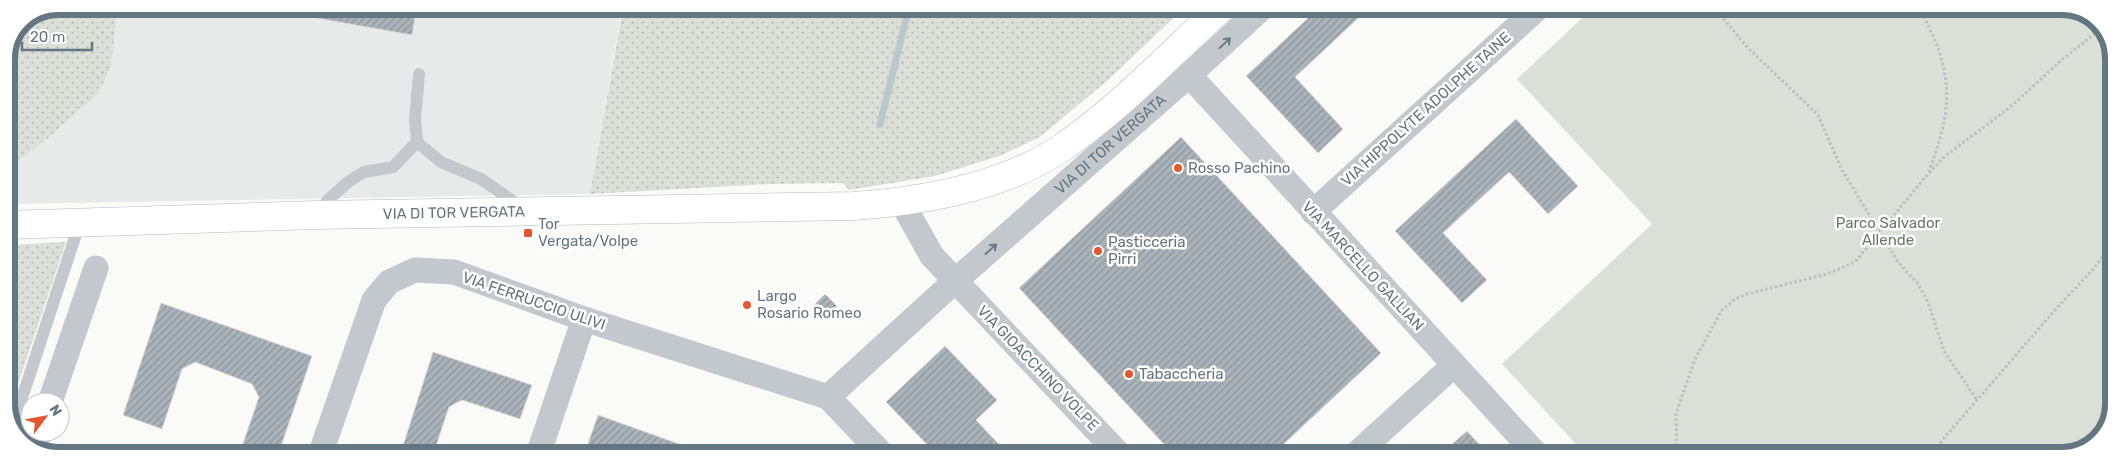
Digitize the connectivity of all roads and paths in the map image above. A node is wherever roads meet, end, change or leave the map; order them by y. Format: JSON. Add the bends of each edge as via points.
{"nodes":[{"id":1,"x":1213,"y":15,"type":"edge"},
{"id":2,"x":1254,"y":15,"type":"edge"},
{"id":3,"x":1530,"y":15,"type":"edge"},
{"id":4,"x":1721,"y":15,"type":"edge"},
{"id":5,"x":1923,"y":15,"type":"edge"},
{"id":6,"x":2096,"y":32,"type":"edge"},
{"id":7,"x":420,"y":74,"type":"dead end"},
{"id":8,"x":1189,"y":76,"type":"junction"},
{"id":9,"x":416,"y":142,"type":"junction"},
{"id":10,"x":1928,"y":174,"type":"junction"},
{"id":11,"x":901,"y":201,"type":"junction"},
{"id":12,"x":527,"y":210,"type":"junction"},
{"id":13,"x":1313,"y":212,"type":"junction"},
{"id":14,"x":316,"y":215,"type":"junction"},
{"id":15,"x":80,"y":222,"type":"junction"},
{"id":16,"x":15,"y":225,"type":"edge"},
{"id":17,"x":1881,"y":232,"type":"junction"},
{"id":18,"x":2105,"y":253,"type":"edge"},
{"id":19,"x":96,"y":268,"type":"dead end"},
{"id":20,"x":955,"y":281,"type":"junction"},
{"id":21,"x":584,"y":319,"type":"junction"},
{"id":22,"x":1454,"y":364,"type":"junction"},
{"id":23,"x":53,"y":392,"type":"edge"},
{"id":24,"x":828,"y":397,"type":"junction"},
{"id":25,"x":1977,"y":400,"type":"junction"},
{"id":26,"x":17,"y":414,"type":"edge"},
{"id":27,"x":323,"y":447,"type":"edge"},
{"id":28,"x":541,"y":447,"type":"edge"},
{"id":29,"x":875,"y":447,"type":"edge"},
{"id":30,"x":1112,"y":447,"type":"edge"},
{"id":31,"x":1364,"y":447,"type":"edge"},
{"id":32,"x":1530,"y":447,"type":"edge"},
{"id":33,"x":1677,"y":447,"type":"edge"},
{"id":34,"x":1938,"y":447,"type":"edge"}],
"edges":[{"from":1,"to":11,"type":"main road","name":"VIA DI TOR VERGATA","via":[[1111,110],[1059,150],[990,181]]},
{"from":8,"to":2,"type":"street","name":"VIA DI TOR VERGATA","one_way":true},
{"from":3,"to":13,"type":"street","name":"VIA HIPPOLYTE ADOLPHE TAINE"},
{"from":4,"to":17,"type":"path","via":[[1747,47],[1818,115],[1842,170]]},
{"from":5,"to":10,"type":"path","via":[[1940,53],[1948,92],[1946,115]]},
{"from":6,"to":10,"type":"path","via":[[2010,108],[1944,157]]},
{"from":7,"to":9,"type":"lane"},
{"from":8,"to":13,"type":"street","name":"VIA MARCELLO GALLIAN"},
{"from":20,"to":8,"type":"street","name":"VIA DI TOR VERGATA","one_way":true},
{"from":9,"to":12,"type":"lane","via":[[441,162],[481,179]]},
{"from":9,"to":14,"type":"lane","via":[[393,167],[364,172],[348,182]]},
{"from":10,"to":17,"type":"path"},
{"from":11,"to":12,"type":"main road","name":"VIA DI TOR VERGATA","via":[[854,206]]},
{"from":11,"to":20,"type":"street","via":[[932,256]]},
{"from":12,"to":14,"type":"main road","name":"VIA DI TOR VERGATA"},
{"from":13,"to":22,"type":"street","name":"VIA MARCELLO GALLIAN"},
{"from":14,"to":15,"type":"main road","name":"VIA DI TOR VERGATA"},
{"from":15,"to":16,"type":"main road","name":"VIA DI TOR VERGATA"},
{"from":15,"to":26,"type":"lane"},
{"from":17,"to":25,"type":"path","via":[[1898,262],[1918,284],[1928,302],[1944,350]]},
{"from":17,"to":33,"type":"path","via":[[1855,262],[1827,274],[1746,294],[1722,310],[1695,359],[1676,414]]},
{"from":18,"to":25,"type":"path","via":[[2090,275],[2062,301]]},
{"from":19,"to":23,"type":"street"},
{"from":20,"to":24,"type":"street","name":"VIA DI TOR VERGATA"},
{"from":20,"to":30,"type":"street","name":"VIA GIOACCHINO VOLPE"},
{"from":21,"to":24,"type":"street","name":"VIA FERRUCCIO ULIVI"},
{"from":21,"to":27,"type":"street","name":"VIA FERRUCCIO ULIVI","via":[[454,272],[415,270],[389,282],[374,300]]},
{"from":21,"to":28,"type":"street"},
{"from":22,"to":31,"type":"street"},
{"from":22,"to":32,"type":"street","name":"VIA MARCELLO GALLIAN"},
{"from":24,"to":29,"type":"street"},
{"from":25,"to":34,"type":"path"}]}
